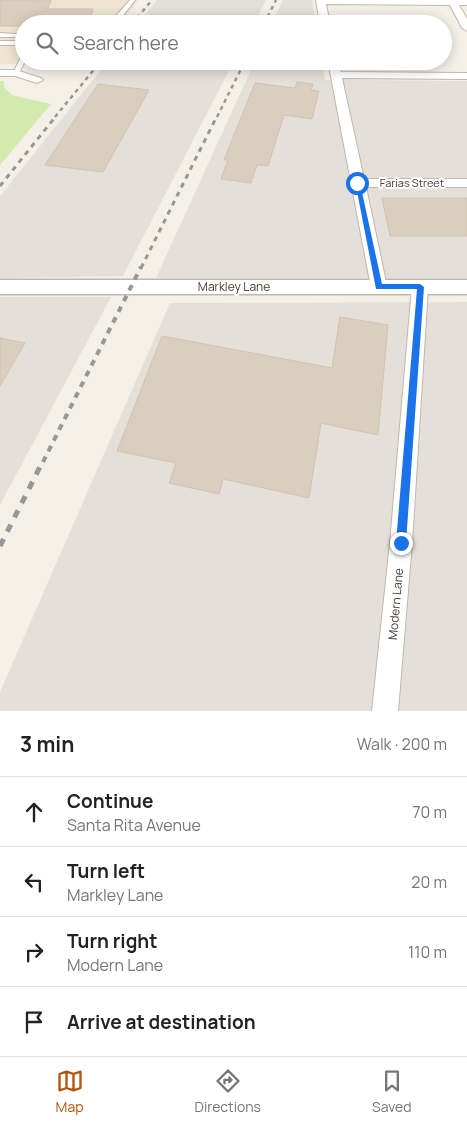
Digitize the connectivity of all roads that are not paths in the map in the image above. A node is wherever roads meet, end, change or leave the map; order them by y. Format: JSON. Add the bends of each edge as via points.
{"nodes":[{"id":1,"x":132,"y":0,"type":"edge"},
{"id":2,"x":321,"y":1,"type":"edge"},
{"id":3,"x":453,"y":1,"type":"edge"},
{"id":4,"x":467,"y":2,"type":"edge"},
{"id":5,"x":120,"y":15,"type":"edge"},
{"id":6,"x":323,"y":15,"type":"edge"},
{"id":7,"x":467,"y":28,"type":"edge"},
{"id":8,"x":0,"y":35,"type":"edge"},
{"id":9,"x":15,"y":36,"type":"edge"},
{"id":10,"x":0,"y":43,"type":"edge"},
{"id":11,"x":15,"y":43,"type":"edge"},
{"id":12,"x":18,"y":70,"type":"edge"},
{"id":13,"x":334,"y":70,"type":"edge"},
{"id":14,"x":0,"y":73,"type":"edge"},
{"id":15,"x":16,"y":73,"type":"junction"},
{"id":16,"x":335,"y":75,"type":"junction"},
{"id":17,"x":467,"y":76,"type":"edge"},
{"id":18,"x":37,"y":80,"type":"dead end"},
{"id":19,"x":357,"y":183,"type":"junction"},
{"id":20,"x":467,"y":183,"type":"edge"},
{"id":21,"x":467,"y":286,"type":"edge"},
{"id":22,"x":0,"y":287,"type":"edge"},
{"id":23,"x":379,"y":287,"type":"junction"},
{"id":24,"x":420,"y":287,"type":"junction"},
{"id":25,"x":385,"y":711,"type":"edge"}],
"edges":[{"from":1,"to":5,"type":"lane"},
{"from":2,"to":3,"type":"street"},
{"from":2,"to":6,"type":"street"},
{"from":3,"to":4,"type":"street"},
{"from":3,"to":7,"type":"street"},
{"from":8,"to":9,"type":"lane"},
{"from":10,"to":11,"type":"lane"},
{"from":12,"to":15,"type":"lane"},
{"from":13,"to":16,"type":"street"},
{"from":14,"to":15,"type":"street"},
{"from":15,"to":18,"type":"street"},
{"from":16,"to":17,"type":"street"},
{"from":16,"to":19,"type":"street"},
{"from":19,"to":20,"type":"street","name":"Farias Street"},
{"from":19,"to":23,"type":"street"},
{"from":21,"to":24,"type":"street","name":"Markley Lane"},
{"from":22,"to":23,"type":"street","name":"Markley Lane"},
{"from":23,"to":24,"type":"street","name":"Markley Lane"},
{"from":24,"to":25,"type":"street","name":"Modern Lane"}]}
